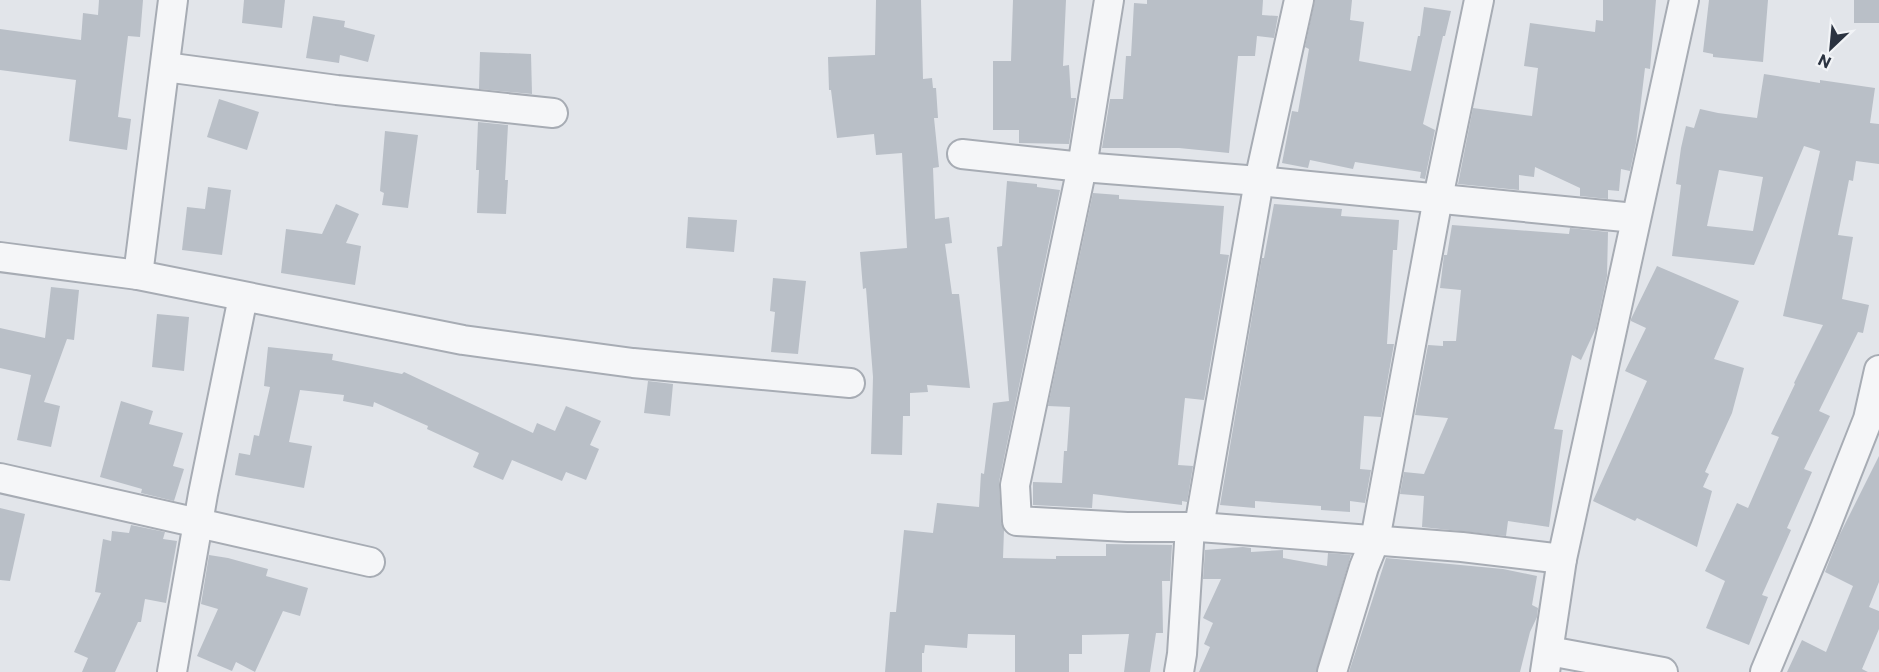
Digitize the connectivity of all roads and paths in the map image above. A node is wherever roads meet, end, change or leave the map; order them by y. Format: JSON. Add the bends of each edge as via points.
{"nodes":[{"id":1,"x":173,"y":0,"type":"edge"},
{"id":2,"x":1108,"y":0,"type":"edge"},
{"id":3,"x":1299,"y":0,"type":"edge"},
{"id":4,"x":1479,"y":0,"type":"edge"},
{"id":5,"x":1684,"y":0,"type":"edge"},
{"id":6,"x":165,"y":67,"type":"junction"},
{"id":7,"x":553,"y":113,"type":"dead end"},
{"id":8,"x":962,"y":153,"type":"dead end"},
{"id":9,"x":1082,"y":167,"type":"junction"},
{"id":10,"x":1259,"y":181,"type":"junction"},
{"id":11,"x":1438,"y":198,"type":"junction"},
{"id":12,"x":1635,"y":218,"type":"junction"},
{"id":13,"x":0,"y":257,"type":"edge"},
{"id":14,"x":138,"y":276,"type":"junction"},
{"id":15,"x":243,"y":297,"type":"junction"},
{"id":16,"x":1879,"y":370,"type":"edge"},
{"id":17,"x":850,"y":382,"type":"dead end"},
{"id":18,"x":0,"y":478,"type":"edge"},
{"id":19,"x":198,"y":524,"type":"junction"},
{"id":20,"x":1194,"y":527,"type":"junction"},
{"id":21,"x":1375,"y":540,"type":"junction"},
{"id":22,"x":1562,"y":559,"type":"junction"},
{"id":23,"x":370,"y":562,"type":"dead end"},
{"id":24,"x":1547,"y":661,"type":"edge"},
{"id":25,"x":172,"y":672,"type":"edge"},
{"id":26,"x":1179,"y":672,"type":"edge"},
{"id":27,"x":1332,"y":672,"type":"edge"},
{"id":28,"x":1663,"y":672,"type":"edge"},
{"id":29,"x":1766,"y":672,"type":"edge"}],
"edges":[{"from":1,"to":6,"type":"street"},
{"from":2,"to":9,"type":"street"},
{"from":3,"to":10,"type":"street"},
{"from":4,"to":11,"type":"street"},
{"from":5,"to":12,"type":"street"},
{"from":6,"to":7,"type":"street"},
{"from":6,"to":14,"type":"street"},
{"from":8,"to":9,"type":"street"},
{"from":9,"to":10,"type":"street"},
{"from":9,"to":20,"type":"street","via":[[1015,485],[1017,520]]},
{"from":10,"to":11,"type":"street"},
{"from":10,"to":20,"type":"street"},
{"from":11,"to":12,"type":"street"},
{"from":11,"to":21,"type":"street"},
{"from":12,"to":22,"type":"street"},
{"from":13,"to":14,"type":"street"},
{"from":14,"to":15,"type":"street"},
{"from":15,"to":17,"type":"street","via":[[463,340],[633,363]]},
{"from":15,"to":19,"type":"street"},
{"from":16,"to":29,"type":"street","via":[[1868,419]]},
{"from":18,"to":19,"type":"street"},
{"from":19,"to":23,"type":"street"},
{"from":19,"to":25,"type":"street"},
{"from":20,"to":21,"type":"street"},
{"from":20,"to":26,"type":"street"},
{"from":21,"to":22,"type":"street"},
{"from":21,"to":27,"type":"street"},
{"from":22,"to":24,"type":"street"},
{"from":24,"to":28,"type":"street"}]}
